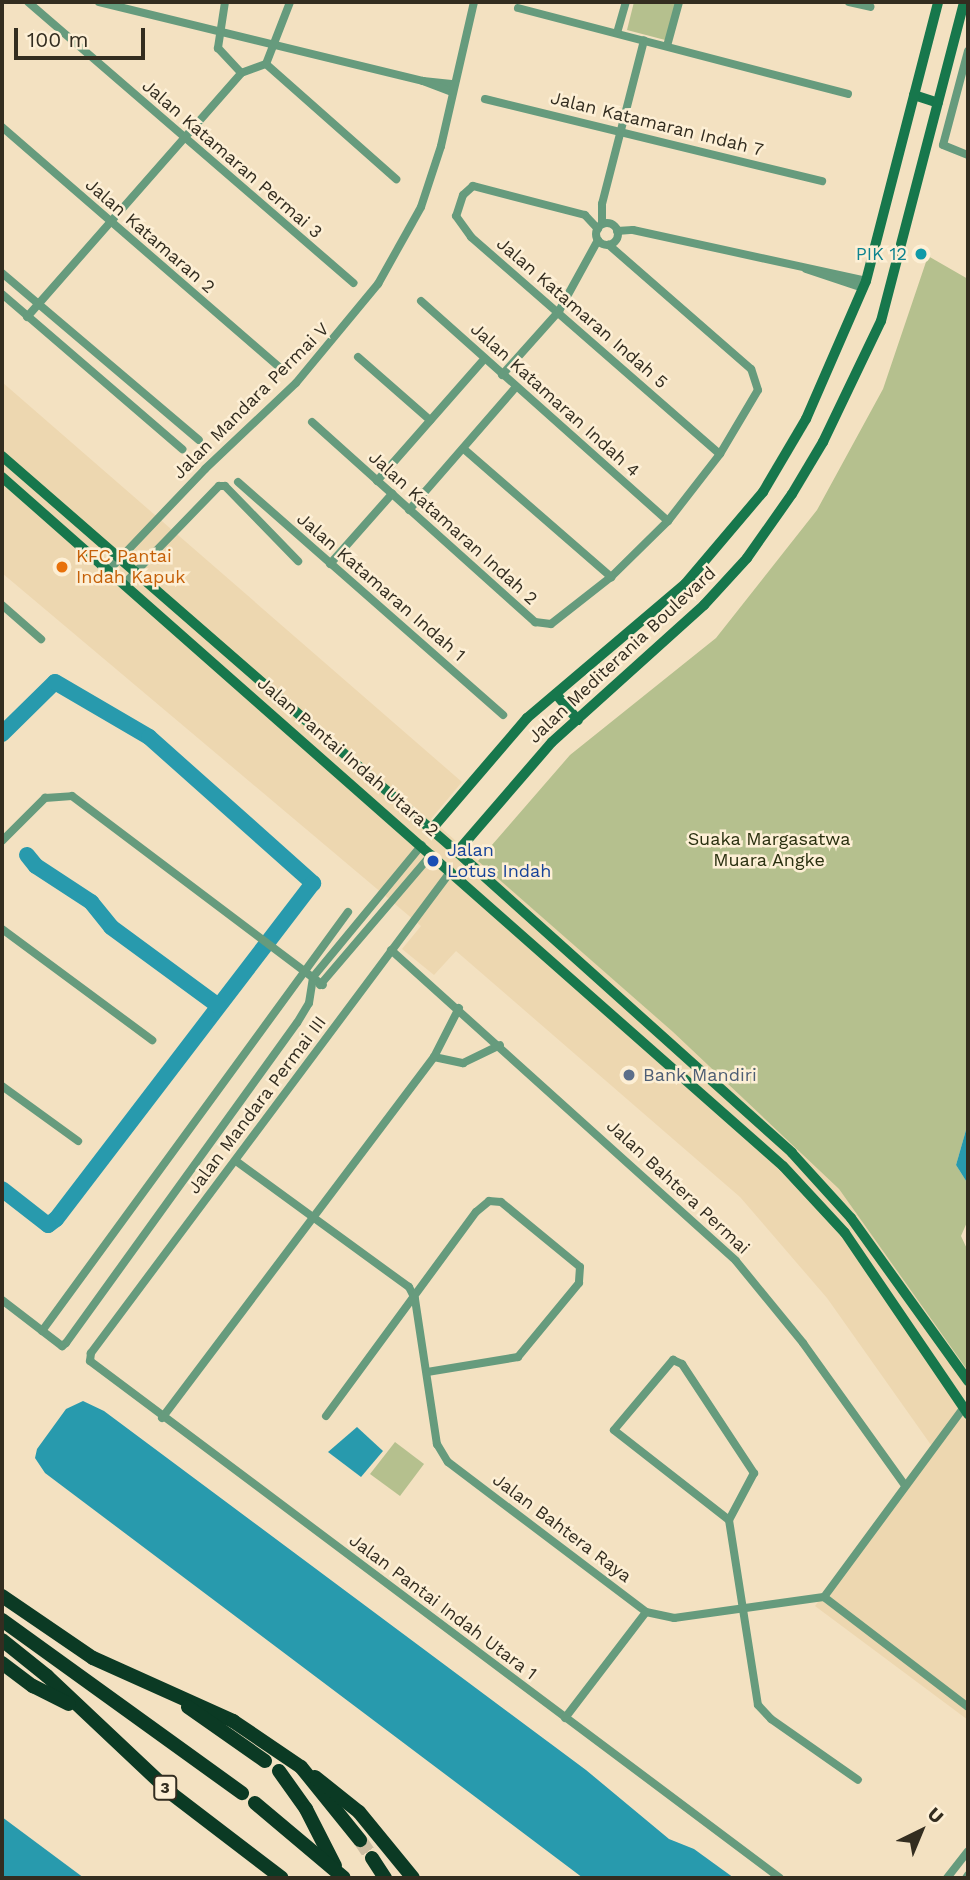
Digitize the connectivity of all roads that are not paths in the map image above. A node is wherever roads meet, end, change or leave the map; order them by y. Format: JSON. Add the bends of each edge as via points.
{"nodes":[{"id":1,"x":28,"y":2,"type":"edge"},
{"id":2,"x":99,"y":2,"type":"edge"},
{"id":3,"x":225,"y":2,"type":"edge"},
{"id":4,"x":290,"y":2,"type":"edge"},
{"id":5,"x":474,"y":2,"type":"edge"},
{"id":6,"x":626,"y":2,"type":"edge"},
{"id":7,"x":679,"y":2,"type":"edge"},
{"id":8,"x":849,"y":2,"type":"edge"},
{"id":9,"x":938,"y":2,"type":"edge"},
{"id":10,"x":964,"y":2,"type":"edge"},
{"id":11,"x":870,"y":7,"type":"dead end"},
{"id":12,"x":518,"y":8,"type":"dead end"},
{"id":13,"x":218,"y":30,"type":"junction"},
{"id":14,"x":617,"y":33,"type":"junction"},
{"id":15,"x":644,"y":40,"type":"junction"},
{"id":16,"x":277,"y":45,"type":"junction"},
{"id":17,"x":667,"y":46,"type":"junction"},
{"id":18,"x":968,"y":51,"type":"edge"},
{"id":19,"x":266,"y":64,"type":"junction"},
{"id":20,"x":241,"y":73,"type":"junction"},
{"id":21,"x":965,"y":75,"type":"edge"},
{"id":22,"x":453,"y":88,"type":"junction"},
{"id":23,"x":848,"y":94,"type":"dead end"},
{"id":24,"x":914,"y":95,"type":"junction"},
{"id":25,"x":485,"y":99,"type":"dead end"},
{"id":26,"x":938,"y":103,"type":"junction"},
{"id":27,"x":2,"y":127,"type":"edge"},
{"id":28,"x":619,"y":131,"type":"junction"},
{"id":29,"x":183,"y":138,"type":"junction"},
{"id":30,"x":968,"y":155,"type":"edge"},
{"id":31,"x":396,"y":179,"type":"dead end"},
{"id":32,"x":822,"y":181,"type":"dead end"},
{"id":33,"x":110,"y":222,"type":"junction"},
{"id":34,"x":600,"y":226,"type":"junction"},
{"id":35,"x":617,"y":231,"type":"junction"},
{"id":36,"x":598,"y":240,"type":"junction"},
{"id":37,"x":609,"y":245,"type":"junction"},
{"id":38,"x":2,"y":273,"type":"edge"},
{"id":39,"x":353,"y":283,"type":"dead end"},
{"id":40,"x":865,"y":284,"type":"junction"},
{"id":41,"x":2,"y":294,"type":"edge"},
{"id":42,"x":421,"y":301,"type":"dead end"},
{"id":43,"x":37,"y":304,"type":"junction"},
{"id":44,"x":559,"y":311,"type":"junction"},
{"id":45,"x":27,"y":317,"type":"junction"},
{"id":46,"x":358,"y":357,"type":"dead end"},
{"id":47,"x":484,"y":359,"type":"junction"},
{"id":48,"x":279,"y":367,"type":"dead end"},
{"id":49,"x":502,"y":375,"type":"junction"},
{"id":50,"x":516,"y":387,"type":"junction"},
{"id":51,"x":430,"y":420,"type":"junction"},
{"id":52,"x":312,"y":422,"type":"dead end"},
{"id":53,"x":199,"y":440,"type":"dead end"},
{"id":54,"x":182,"y":449,"type":"dead end"},
{"id":55,"x":465,"y":450,"type":"junction"},
{"id":56,"x":720,"y":454,"type":"junction"},
{"id":57,"x":2,"y":456,"type":"edge"},
{"id":58,"x":2,"y":477,"type":"edge"},
{"id":59,"x":377,"y":481,"type":"junction"},
{"id":60,"x":238,"y":482,"type":"dead end"},
{"id":61,"x":392,"y":494,"type":"junction"},
{"id":62,"x":409,"y":510,"type":"junction"},
{"id":63,"x":668,"y":521,"type":"junction"},
{"id":64,"x":120,"y":558,"type":"junction"},
{"id":65,"x":298,"y":561,"type":"dead end"},
{"id":66,"x":330,"y":564,"type":"junction"},
{"id":67,"x":108,"y":571,"type":"junction"},
{"id":68,"x":136,"y":572,"type":"junction"},
{"id":69,"x":611,"y":577,"type":"junction"},
{"id":70,"x":124,"y":585,"type":"junction"},
{"id":71,"x":2,"y":605,"type":"edge"},
{"id":72,"x":41,"y":639,"type":"dead end"},
{"id":73,"x":556,"y":694,"type":"junction"},
{"id":74,"x":503,"y":715,"type":"dead end"},
{"id":75,"x":578,"y":720,"type":"junction"},
{"id":76,"x":402,"y":806,"type":"junction"},
{"id":77,"x":431,"y":830,"type":"junction"},
{"id":78,"x":2,"y":841,"type":"edge"},
{"id":79,"x":422,"y":845,"type":"junction"},
{"id":80,"x":457,"y":852,"type":"junction"},
{"id":81,"x":432,"y":853,"type":"junction"},
{"id":82,"x":452,"y":871,"type":"junction"},
{"id":83,"x":348,"y":912,"type":"dead end"},
{"id":84,"x":2,"y":929,"type":"edge"},
{"id":85,"x":391,"y":950,"type":"junction"},
{"id":86,"x":305,"y":971,"type":"junction"},
{"id":87,"x":313,"y":977,"type":"junction"},
{"id":88,"x":318,"y":986,"type":"junction"},
{"id":89,"x":459,"y":1008,"type":"junction"},
{"id":90,"x":152,"y":1040,"type":"dead end"},
{"id":91,"x":500,"y":1045,"type":"junction"},
{"id":92,"x":434,"y":1057,"type":"junction"},
{"id":93,"x":2,"y":1086,"type":"edge"},
{"id":94,"x":78,"y":1141,"type":"dead end"},
{"id":95,"x":236,"y":1161,"type":"junction"},
{"id":96,"x":315,"y":1219,"type":"junction"},
{"id":97,"x":415,"y":1299,"type":"junction"},
{"id":98,"x":2,"y":1300,"type":"edge"},
{"id":99,"x":42,"y":1331,"type":"junction"},
{"id":100,"x":89,"y":1359,"type":"joint"},
{"id":101,"x":427,"y":1372,"type":"junction"},
{"id":102,"x":968,"y":1381,"type":"edge"},
{"id":103,"x":966,"y":1410,"type":"edge"},
{"id":104,"x":326,"y":1416,"type":"dead end"},
{"id":105,"x":162,"y":1418,"type":"junction"},
{"id":106,"x":904,"y":1484,"type":"junction"},
{"id":107,"x":729,"y":1520,"type":"junction"},
{"id":108,"x":2,"y":1596,"type":"edge"},
{"id":109,"x":824,"y":1597,"type":"junction"},
{"id":110,"x":743,"y":1611,"type":"junction"},
{"id":111,"x":646,"y":1612,"type":"junction"},
{"id":112,"x":2,"y":1620,"type":"edge"},
{"id":113,"x":2,"y":1640,"type":"edge"},
{"id":114,"x":2,"y":1663,"type":"edge"},
{"id":115,"x":161,"y":1688,"type":"junction"},
{"id":116,"x":968,"y":1707,"type":"edge"},
{"id":117,"x":80,"y":1709,"type":"junction"},
{"id":118,"x":565,"y":1718,"type":"junction"},
{"id":119,"x":265,"y":1761,"type":"dead end"},
{"id":120,"x":301,"y":1767,"type":"junction"},
{"id":121,"x":279,"y":1772,"type":"dead end"},
{"id":122,"x":858,"y":1780,"type":"dead end"},
{"id":123,"x":242,"y":1793,"type":"dead end"},
{"id":124,"x":255,"y":1803,"type":"dead end"},
{"id":125,"x":360,"y":1840,"type":"tunnel mouth"},
{"id":126,"x":968,"y":1851,"type":"edge"},
{"id":127,"x":372,"y":1858,"type":"tunnel mouth"},
{"id":128,"x":343,"y":1876,"type":"edge"},
{"id":129,"x":282,"y":1878,"type":"edge"},
{"id":130,"x":385,"y":1878,"type":"edge"},
{"id":131,"x":413,"y":1878,"type":"edge"},
{"id":132,"x":780,"y":1878,"type":"edge"},
{"id":133,"x":947,"y":1878,"type":"edge"}],
"edges":[{"from":1,"to":29,"type":"street","name":"Jalan Katamaran Permai 3"},
{"from":2,"to":13,"type":"street"},
{"from":3,"to":13,"type":"street"},
{"from":4,"to":16,"type":"street"},
{"from":5,"to":22,"type":"street","name":"Jalan Mandara Permai V"},
{"from":6,"to":14,"type":"street"},
{"from":7,"to":17,"type":"street"},
{"from":8,"to":11,"type":"street"},
{"from":9,"to":24,"type":"street","name":"Jalan Mediterania Boulevard"},
{"from":10,"to":26,"type":"street","name":"Jalan Mediterania Boulevard"},
{"from":12,"to":14,"type":"street"},
{"from":13,"to":16,"type":"street"},
{"from":13,"to":20,"type":"street","via":[[220,53]]},
{"from":14,"to":15,"type":"street"},
{"from":15,"to":17,"type":"street"},
{"from":15,"to":28,"type":"street"},
{"from":16,"to":19,"type":"street"},
{"from":16,"to":22,"type":"street"},
{"from":17,"to":23,"type":"street"},
{"from":18,"to":21,"type":"street"},
{"from":19,"to":20,"type":"street"},
{"from":19,"to":31,"type":"street"},
{"from":20,"to":29,"type":"street"},
{"from":21,"to":30,"type":"street","via":[[944,146]]},
{"from":22,"to":64,"type":"street","name":"Jalan Mandara Permai V","via":[[421,207],[378,284],[296,383],[205,468]]},
{"from":24,"to":26,"type":"street"},
{"from":24,"to":40,"type":"street","name":"Jalan Mediterania Boulevard"},
{"from":25,"to":28,"type":"street","name":"Jalan Katamaran Indah 7"},
{"from":26,"to":75,"type":"street","name":"Jalan Mediterania Boulevard","via":[[881,321],[823,442],[747,558],[704,605]]},
{"from":27,"to":33,"type":"street","name":"Jalan Katamaran 2"},
{"from":28,"to":32,"type":"street","name":"Jalan Katamaran Indah 7"},
{"from":28,"to":34,"type":"street"},
{"from":29,"to":33,"type":"street"},
{"from":29,"to":39,"type":"street","name":"Jalan Katamaran Permai 3"},
{"from":33,"to":43,"type":"street"},
{"from":33,"to":48,"type":"street","name":"Jalan Katamaran 2"},
{"from":34,"to":35,"type":"street"},
{"from":34,"to":36,"type":"street"},
{"from":34,"to":44,"type":"street","name":"Jalan Katamaran Indah 5","via":[[585,215],[473,186],[458,206],[459,225]]},
{"from":35,"to":37,"type":"street"},
{"from":35,"to":40,"type":"street","via":[[633,230]]},
{"from":36,"to":37,"type":"street"},
{"from":36,"to":44,"type":"street"},
{"from":37,"to":56,"type":"street","name":"Jalan Katamaran Indah 2","via":[[757,377],[756,397]]},
{"from":38,"to":43,"type":"street"},
{"from":40,"to":73,"type":"street","name":"Jalan Mediterania Boulevard","via":[[806,419],[763,492],[685,584]]},
{"from":41,"to":45,"type":"street"},
{"from":42,"to":47,"type":"street","name":"Jalan Katamaran Indah 4"},
{"from":43,"to":45,"type":"street"},
{"from":43,"to":53,"type":"street"},
{"from":44,"to":49,"type":"street"},
{"from":44,"to":56,"type":"street","name":"Jalan Katamaran Indah 5"},
{"from":45,"to":54,"type":"street"},
{"from":46,"to":51,"type":"street"},
{"from":47,"to":49,"type":"street","name":"Jalan Katamaran Indah 4"},
{"from":47,"to":51,"type":"street"},
{"from":49,"to":50,"type":"street","name":"Jalan Katamaran Indah 4"},
{"from":50,"to":55,"type":"street"},
{"from":50,"to":63,"type":"street","name":"Jalan Katamaran Indah 4"},
{"from":51,"to":59,"type":"street"},
{"from":52,"to":59,"type":"street","name":"Jalan Katamaran Indah 2"},
{"from":55,"to":62,"type":"street"},
{"from":55,"to":69,"type":"street"},
{"from":56,"to":63,"type":"street","name":"Jalan Katamaran Indah 2"},
{"from":57,"to":64,"type":"street","name":"Jalan Pantai Indah Utara 2"},
{"from":58,"to":67,"type":"street","name":"Jalan Pantai Indah Utara 2"},
{"from":59,"to":61,"type":"street","name":"Jalan Katamaran Indah 2"},
{"from":60,"to":66,"type":"street","name":"Jalan Katamaran Indah 1"},
{"from":61,"to":62,"type":"street","name":"Jalan Katamaran Indah 2"},
{"from":61,"to":66,"type":"street"},
{"from":62,"to":69,"type":"street","name":"Jalan Katamaran Indah 2","via":[[543,626]]},
{"from":63,"to":69,"type":"street","name":"Jalan Katamaran Indah 2"},
{"from":64,"to":67,"type":"street","name":"Jalan Mandara Permai V"},
{"from":64,"to":68,"type":"street","name":"Jalan Pantai Indah Utara 2"},
{"from":65,"to":68,"type":"street","name":"Jalan Katamaran Indah 1","via":[[225,486],[219,486]]},
{"from":66,"to":74,"type":"street","name":"Jalan Katamaran Indah 1"},
{"from":67,"to":70,"type":"street","name":"Jalan Pantai Indah Utara 2"},
{"from":68,"to":70,"type":"street","name":"Jalan Katamaran Indah 1"},
{"from":68,"to":76,"type":"street","name":"Jalan Pantai Indah Utara 2"},
{"from":70,"to":79,"type":"street","name":"Jalan Pantai Indah Utara 2"},
{"from":71,"to":72,"type":"street"},
{"from":73,"to":75,"type":"street"},
{"from":73,"to":77,"type":"street","name":"Jalan Mediterania Boulevard","via":[[504,742]]},
{"from":75,"to":80,"type":"street","name":"Jalan Mediterania Boulevard","via":[[552,742]]},
{"from":76,"to":77,"type":"street","name":"Jalan Pantai Indah Utara 2"},
{"from":76,"to":81,"type":"street","via":[[403,818],[426,839]]},
{"from":77,"to":80,"type":"street","name":"Jalan Pantai Indah Utara 2"},
{"from":78,"to":86,"type":"street","via":[[45,798],[72,796]]},
{"from":79,"to":81,"type":"street","name":"Jalan Pantai Indah Utara 2"},
{"from":79,"to":87,"type":"street"},
{"from":80,"to":102,"type":"street","name":"Jalan Pantai Indah Utara 2","via":[[792,1153],[851,1218]]},
{"from":81,"to":82,"type":"street","name":"Jalan Pantai Indah Utara 2"},
{"from":81,"to":88,"type":"street"},
{"from":82,"to":85,"type":"street","name":"Jalan Mandara Permai III"},
{"from":82,"to":103,"type":"street","name":"Jalan Pantai Indah Utara 2","via":[[783,1166],[845,1233]]},
{"from":83,"to":86,"type":"street"},
{"from":84,"to":90,"type":"street"},
{"from":85,"to":89,"type":"street","name":"Jalan Bahtera Permai"},
{"from":85,"to":95,"type":"street","name":"Jalan Mandara Permai III"},
{"from":86,"to":87,"type":"street"},
{"from":86,"to":99,"type":"street"},
{"from":87,"to":88,"type":"street"},
{"from":88,"to":99,"type":"street","via":[[297,1023],[63,1346]]},
{"from":89,"to":91,"type":"street","name":"Jalan Bahtera Permai"},
{"from":89,"to":92,"type":"street"},
{"from":91,"to":92,"type":"street","via":[[463,1063]]},
{"from":91,"to":106,"type":"street","name":"Jalan Bahtera Permai","via":[[736,1261],[803,1343]]},
{"from":92,"to":96,"type":"street"},
{"from":93,"to":94,"type":"street"},
{"from":95,"to":96,"type":"street"},
{"from":95,"to":100,"type":"street","name":"Jalan Mandara Permai III"},
{"from":96,"to":97,"type":"street","via":[[409,1287]]},
{"from":96,"to":105,"type":"street"},
{"from":97,"to":101,"type":"street","name":"Jalan Bahtera Raya"},
{"from":97,"to":101,"type":"street","via":[[476,1212],[489,1201],[501,1202],[580,1267],[579,1283],[518,1357]]},
{"from":97,"to":104,"type":"street"},
{"from":98,"to":99,"type":"street"},
{"from":100,"to":105,"type":"street","name":"Jalan Pantai Indah Utara 1"},
{"from":101,"to":111,"type":"street","name":"Jalan Bahtera Raya","via":[[437,1444],[448,1462]]},
{"from":103,"to":106,"type":"street"},
{"from":105,"to":118,"type":"street","name":"Jalan Pantai Indah Utara 1"},
{"from":106,"to":109,"type":"street"},
{"from":107,"to":107,"type":"street","via":[[614,1430],[673,1360],[682,1364],[754,1473]]},
{"from":107,"to":110,"type":"street"},
{"from":108,"to":115,"type":"highway","via":[[64,1641]]},
{"from":109,"to":110,"type":"street","name":"Jalan Bahtera Raya"},
{"from":109,"to":116,"type":"street"},
{"from":110,"to":111,"type":"street","name":"Jalan Bahtera Raya","via":[[674,1618]]},
{"from":110,"to":122,"type":"street","via":[[762,1711]]},
{"from":111,"to":118,"type":"street"},
{"from":112,"to":123,"type":"highway"},
{"from":113,"to":117,"type":"highway","number":"3"},
{"from":114,"to":117,"type":"highway","number":"3","via":[[33,1686]]},
{"from":115,"to":119,"type":"highway"},
{"from":115,"to":120,"type":"highway","via":[[233,1721]]},
{"from":117,"to":129,"type":"highway","number":"3","via":[[172,1794]]},
{"from":118,"to":132,"type":"street","name":"Jalan Pantai Indah Utara 1"},
{"from":120,"to":125,"type":"highway"},
{"from":120,"to":131,"type":"highway","via":[[359,1812]]},
{"from":121,"to":128,"type":"highway","via":[[306,1809]]},
{"from":124,"to":128,"type":"highway"},
{"from":126,"to":133,"type":"street"},
{"from":127,"to":130,"type":"highway"}]}
